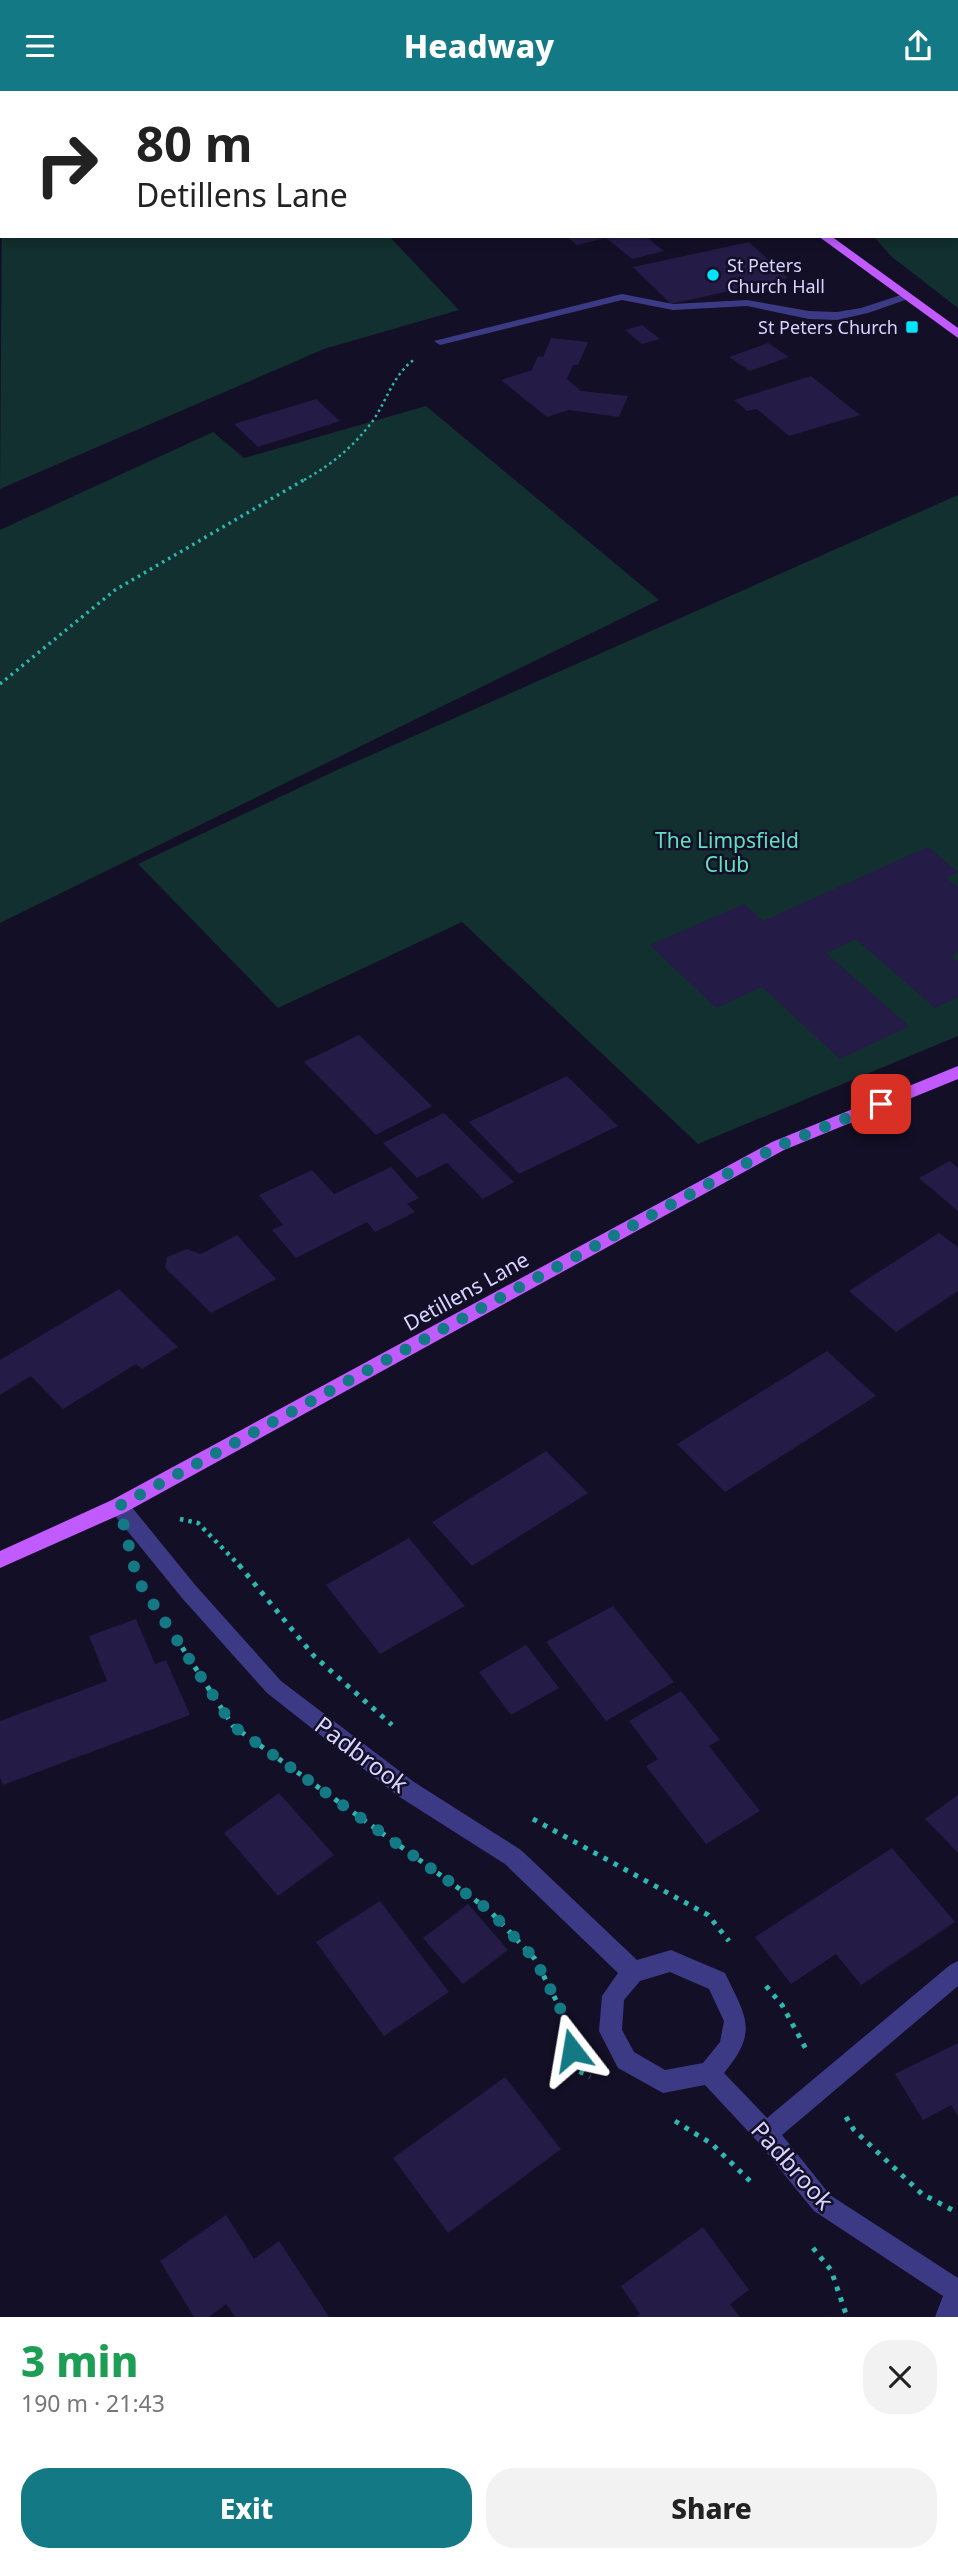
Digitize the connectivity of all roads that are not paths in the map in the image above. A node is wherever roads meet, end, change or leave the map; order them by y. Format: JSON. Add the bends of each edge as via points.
{"nodes":[{"id":1,"x":826,"y":238,"type":"edge"},
{"id":2,"x":907,"y":296,"type":"junction"},
{"id":3,"x":958,"y":334,"type":"edge"},
{"id":4,"x":440,"y":341,"type":"road end"},
{"id":5,"x":958,"y":1072,"type":"edge"},
{"id":6,"x":119,"y":1506,"type":"junction"},
{"id":7,"x":0,"y":1560,"type":"edge"},
{"id":8,"x":633,"y":1972,"type":"junction"},
{"id":9,"x":958,"y":1972,"type":"edge"},
{"id":10,"x":709,"y":2073,"type":"junction"},
{"id":11,"x":766,"y":2134,"type":"junction"},
{"id":12,"x":957,"y":2292,"type":"edge"},
{"id":13,"x":947,"y":2317,"type":"edge"}],
"edges":[{"from":1,"to":2,"type":"main road"},
{"from":2,"to":3,"type":"main road"},
{"from":2,"to":4,"type":"street","via":[[837,316],[747,303],[673,307],[622,297]]},
{"from":5,"to":6,"type":"main road","name":"Detillens Lane","via":[[778,1146]]},
{"from":6,"to":7,"type":"main road","name":"Detillens Lane"},
{"from":6,"to":8,"type":"street","name":"Padbrook","via":[[274,1687],[406,1789],[513,1857]]},
{"from":8,"to":10,"type":"street","via":[[613,1996],[610,2031],[626,2060],[663,2082]]},
{"from":8,"to":10,"type":"street","via":[[671,1961],[717,1981],[736,2020],[731,2047]]},
{"from":9,"to":11,"type":"street"},
{"from":10,"to":11,"type":"street","name":"Padbrook"},
{"from":11,"to":12,"type":"street","name":"Padbrook","via":[[822,2203]]},
{"from":12,"to":13,"type":"street","name":"Padbrook"}]}
